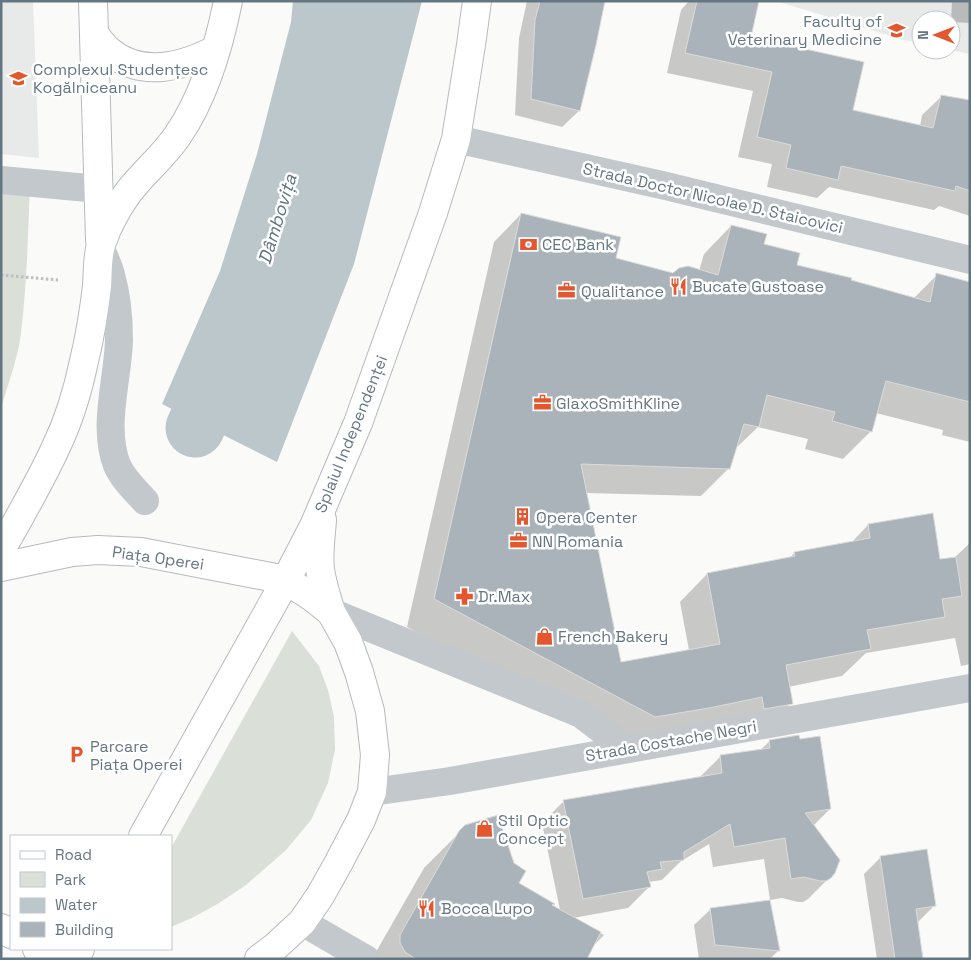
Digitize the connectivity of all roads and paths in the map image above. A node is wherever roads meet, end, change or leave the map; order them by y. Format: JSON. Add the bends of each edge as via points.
{"nodes":[{"id":1,"x":93,"y":1,"type":"edge"},
{"id":2,"x":228,"y":1,"type":"edge"},
{"id":3,"x":477,"y":1,"type":"edge"},
{"id":4,"x":94,"y":33,"type":"junction"},
{"id":5,"x":216,"y":50,"type":"junction"},
{"id":6,"x":456,"y":139,"type":"junction"},
{"id":7,"x":1,"y":180,"type":"edge"},
{"id":8,"x":99,"y":188,"type":"junction"},
{"id":9,"x":100,"y":247,"type":"junction"},
{"id":10,"x":970,"y":260,"type":"edge"},
{"id":11,"x":1,"y":275,"type":"edge"},
{"id":12,"x":58,"y":280,"type":"dead end"},
{"id":13,"x":145,"y":501,"type":"dead end"},
{"id":14,"x":324,"y":505,"type":"junction"},
{"id":15,"x":1,"y":550,"type":"edge"},
{"id":16,"x":1,"y":567,"type":"edge"},
{"id":17,"x":286,"y":580,"type":"junction"},
{"id":18,"x":331,"y":612,"type":"junction"},
{"id":19,"x":970,"y":688,"type":"edge"},
{"id":20,"x":627,"y":749,"type":"junction"},
{"id":21,"x":372,"y":792,"type":"junction"},
{"id":22,"x":144,"y":835,"type":"edge"},
{"id":23,"x":302,"y":922,"type":"junction"},
{"id":24,"x":39,"y":950,"type":"edge"},
{"id":25,"x":265,"y":956,"type":"edge"},
{"id":26,"x":54,"y":959,"type":"edge"},
{"id":27,"x":366,"y":959,"type":"edge"}],
"edges":[{"from":1,"to":4,"type":"main road"},
{"from":2,"to":5,"type":"main road"},
{"from":3,"to":6,"type":"main road","name":"Splaiul Independenței"},
{"from":4,"to":5,"type":"main road","via":[[108,51],[140,66],[173,66]]},
{"from":4,"to":8,"type":"main road"},
{"from":5,"to":9,"type":"main road","via":[[190,116],[163,154],[124,198]]},
{"from":6,"to":10,"type":"street","name":"Strada Doctor Nicolae D. Staicovici"},
{"from":6,"to":14,"type":"main road","name":"Splaiul Independenței","via":[[358,423]]},
{"from":7,"to":8,"type":"street"},
{"from":8,"to":9,"type":"main road"},
{"from":9,"to":13,"type":"street","via":[[111,274],[118,305],[112,446],[117,465]]},
{"from":9,"to":15,"type":"main road","via":[[92,324],[78,387],[56,446]]},
{"from":11,"to":12,"type":"path"},
{"from":14,"to":17,"type":"main road","name":"Splaiul Independenței"},
{"from":14,"to":18,"type":"main road","via":[[320,569]]},
{"from":16,"to":17,"type":"main road","name":"Piața Operei","via":[[72,552],[121,551]]},
{"from":17,"to":18,"type":"main road"},
{"from":17,"to":22,"type":"main road","name":"Splaiul Independenței"},
{"from":18,"to":20,"type":"street","via":[[581,714]]},
{"from":18,"to":21,"type":"main road","via":[[348,642],[370,711],[375,755]]},
{"from":19,"to":20,"type":"street","name":"Strada Costache Negri"},
{"from":20,"to":21,"type":"street","name":"Strada Costache Negri"},
{"from":21,"to":23,"type":"main road","via":[[339,862]]},
{"from":23,"to":25,"type":"main road"},
{"from":23,"to":27,"type":"street"},
{"from":24,"to":26,"type":"main road"}]}
